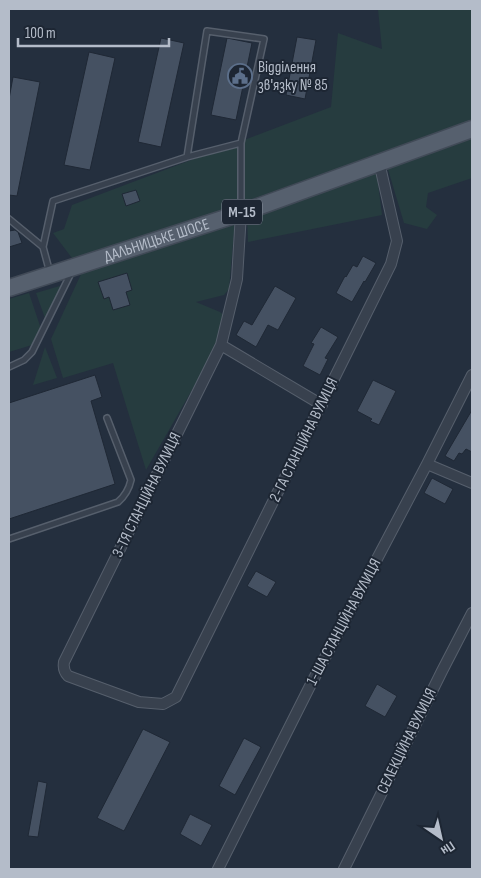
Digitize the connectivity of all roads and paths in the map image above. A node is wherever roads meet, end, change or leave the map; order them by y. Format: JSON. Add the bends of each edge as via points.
{"nodes":[{"id":1,"x":472,"y":129,"type":"edge"},
{"id":2,"x":242,"y":143,"type":"junction"},
{"id":3,"x":187,"y":157,"type":"junction"},
{"id":4,"x":379,"y":162,"type":"junction"},
{"id":5,"x":241,"y":212,"type":"junction"},
{"id":6,"x":9,"y":219,"type":"edge"},
{"id":7,"x":43,"y":248,"type":"junction"},
{"id":8,"x":74,"y":266,"type":"junction"},
{"id":9,"x":50,"y":274,"type":"junction"},
{"id":10,"x":9,"y":288,"type":"edge"},
{"id":11,"x":221,"y":345,"type":"junction"},
{"id":12,"x":9,"y":367,"type":"edge"},
{"id":13,"x":472,"y":375,"type":"edge"},
{"id":14,"x":322,"y":405,"type":"junction"},
{"id":15,"x":107,"y":418,"type":"dead end"},
{"id":16,"x":427,"y":464,"type":"junction"},
{"id":17,"x":472,"y":483,"type":"edge"},
{"id":18,"x":9,"y":539,"type":"edge"},
{"id":19,"x":472,"y":613,"type":"edge"},
{"id":20,"x":164,"y":704,"type":"joint"},
{"id":21,"x":218,"y":869,"type":"edge"},
{"id":22,"x":344,"y":869,"type":"edge"}],
"edges":[{"from":1,"to":4,"type":"main road","name":"ДАЛЬНИЦЬКЕ ШОСЕ","number":"М-15"},
{"from":2,"to":3,"type":"lane"},
{"from":2,"to":3,"type":"lane","via":[[264,39],[207,31]]},
{"from":2,"to":5,"type":"lane"},
{"from":3,"to":7,"type":"lane","via":[[53,201]]},
{"from":4,"to":5,"type":"main road","name":"ДАЛЬНИЦЬКЕ ШОСЕ","number":"М-15"},
{"from":4,"to":14,"type":"street","name":"2-ГА СТАНЦІЙНА ВУЛИЦЯ","via":[[397,241],[391,264]]},
{"from":5,"to":8,"type":"main road","name":"ДАЛЬНИЦЬКЕ ШОСЕ","number":"М-15"},
{"from":5,"to":11,"type":"street","name":"3-ТЯ СТАНЦІЙНА ВУЛИЦЯ","via":[[236,279]]},
{"from":6,"to":7,"type":"lane"},
{"from":7,"to":9,"type":"lane"},
{"from":8,"to":9,"type":"main road","name":"ДАЛЬНИЦЬКЕ ШОСЕ","number":"М-15"},
{"from":8,"to":12,"type":"lane","via":[[32,352]]},
{"from":9,"to":10,"type":"main road","name":"ДАЛЬНИЦЬКЕ ШОСЕ","number":"М-15"},
{"from":11,"to":14,"type":"street"},
{"from":11,"to":20,"type":"street","name":"3-ТЯ СТАНЦІЙНА ВУЛИЦЯ","via":[[64,662],[68,676],[139,702]]},
{"from":13,"to":16,"type":"street","name":"1-ША СТАНЦІЙНА ВУЛИЦЯ"},
{"from":14,"to":20,"type":"street","name":"2-ГА СТАНЦІЙНА ВУЛИЦЯ","via":[[176,697]]},
{"from":15,"to":18,"type":"lane","via":[[131,480],[122,498]]},
{"from":16,"to":17,"type":"street"},
{"from":16,"to":21,"type":"street","name":"1-ША СТАНЦІЙНА ВУЛИЦЯ"},
{"from":19,"to":22,"type":"street","name":"СЕЛЕКЦІЙНА ВУЛИЦЯ"}]}
